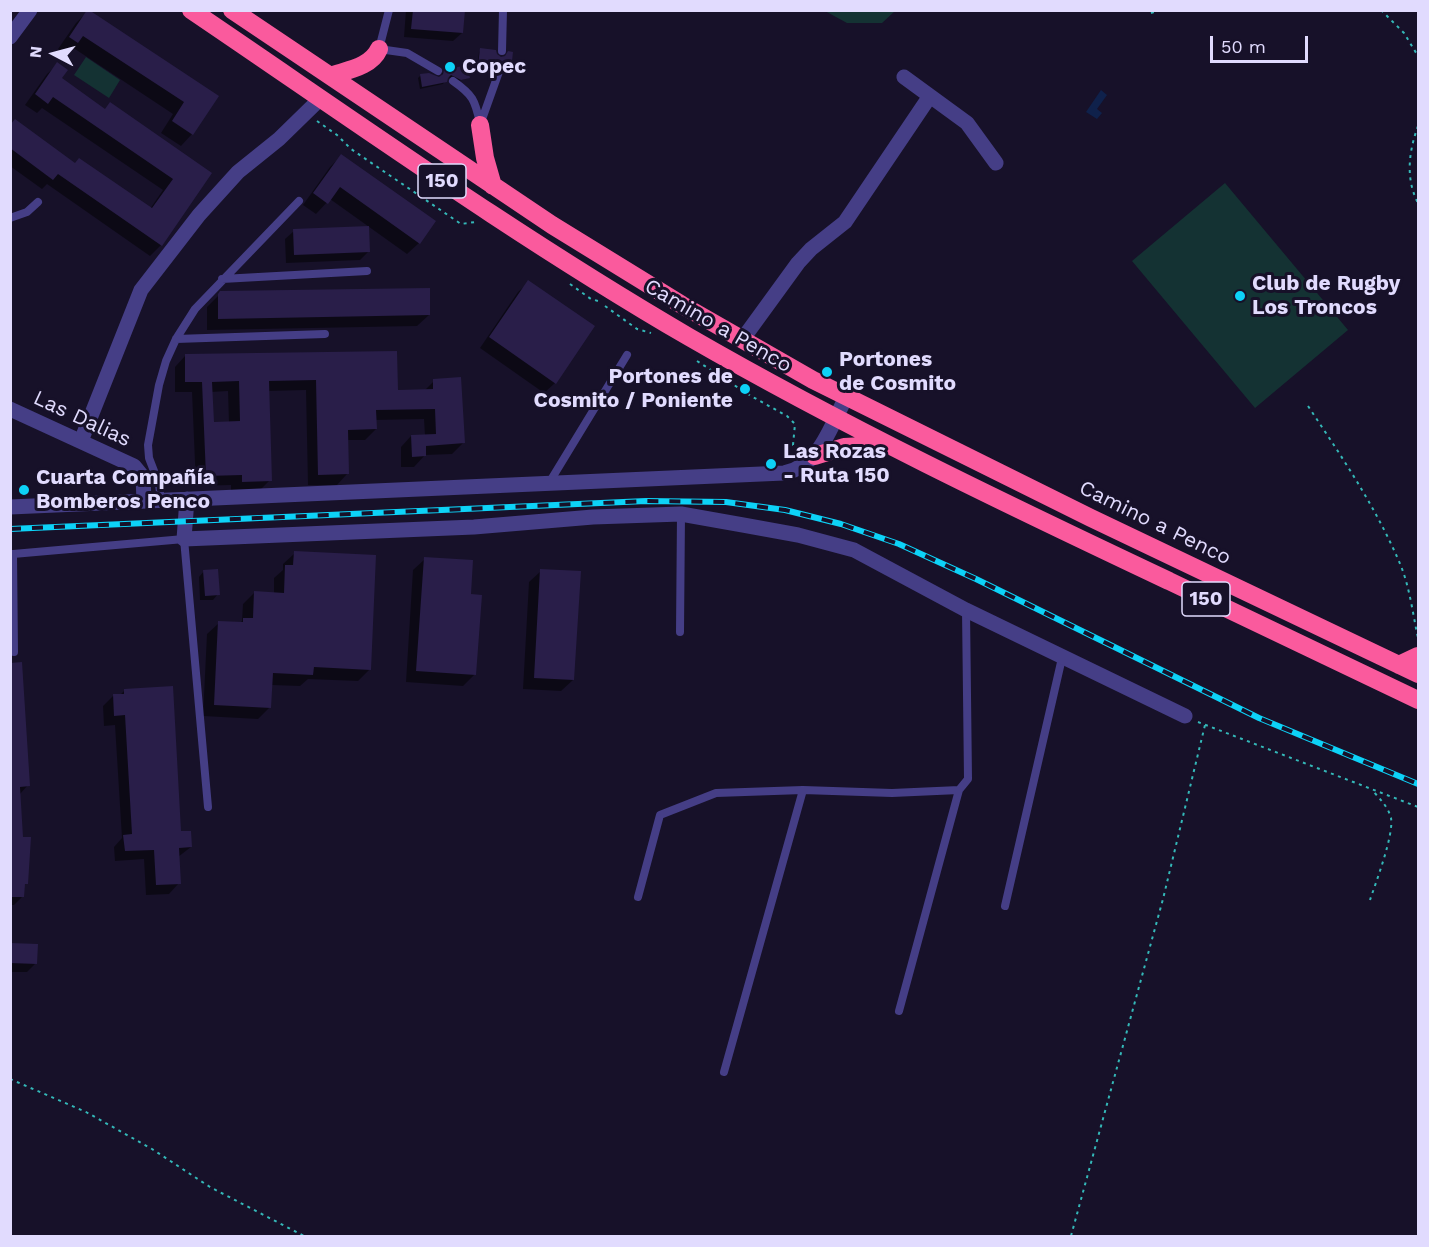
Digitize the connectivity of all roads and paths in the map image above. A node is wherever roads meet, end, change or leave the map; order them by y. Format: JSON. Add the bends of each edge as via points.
{"nodes":[{"id":1,"x":30,"y":10,"type":"edge"},
{"id":2,"x":191,"y":10,"type":"edge"},
{"id":3,"x":232,"y":10,"type":"edge"},
{"id":4,"x":390,"y":10,"type":"edge"},
{"id":5,"x":503,"y":10,"type":"edge"},
{"id":6,"x":1159,"y":10,"type":"edge"},
{"id":7,"x":1381,"y":10,"type":"edge"},
{"id":8,"x":1151,"y":13,"type":"dead end"},
{"id":9,"x":10,"y":37,"type":"edge"},
{"id":10,"x":379,"y":49,"type":"junction"},
{"id":11,"x":502,"y":51,"type":"dead end"},
{"id":12,"x":1419,"y":56,"type":"edge"},
{"id":13,"x":500,"y":69,"type":"dead end"},
{"id":14,"x":438,"y":71,"type":"dead end"},
{"id":15,"x":330,"y":76,"type":"junction"},
{"id":16,"x":904,"y":77,"type":"dead end"},
{"id":17,"x":453,"y":81,"type":"dead end"},
{"id":18,"x":930,"y":96,"type":"junction"},
{"id":19,"x":321,"y":98,"type":"junction"},
{"id":20,"x":305,"y":114,"type":"junction"},
{"id":21,"x":480,"y":125,"type":"junction"},
{"id":22,"x":1419,"y":126,"type":"edge"},
{"id":23,"x":996,"y":163,"type":"dead end"},
{"id":24,"x":493,"y":186,"type":"junction"},
{"id":25,"x":299,"y":201,"type":"dead end"},
{"id":26,"x":38,"y":202,"type":"dead end"},
{"id":27,"x":1419,"y":202,"type":"edge"},
{"id":28,"x":10,"y":218,"type":"edge"},
{"id":29,"x":479,"y":223,"type":"dead end"},
{"id":30,"x":367,"y":270,"type":"dead end"},
{"id":31,"x":222,"y":279,"type":"junction"},
{"id":32,"x":566,"y":281,"type":"dead end"},
{"id":33,"x":325,"y":334,"type":"dead end"},
{"id":34,"x":652,"y":334,"type":"dead end"},
{"id":35,"x":176,"y":339,"type":"junction"},
{"id":36,"x":742,"y":340,"type":"junction"},
{"id":37,"x":627,"y":355,"type":"dead end"},
{"id":38,"x":694,"y":359,"type":"dead end"},
{"id":39,"x":846,"y":397,"type":"junction"},
{"id":40,"x":1308,"y":406,"type":"dead end"},
{"id":41,"x":10,"y":409,"type":"edge"},
{"id":42,"x":835,"y":418,"type":"junction"},
{"id":43,"x":81,"y":441,"type":"junction"},
{"id":44,"x":886,"y":445,"type":"junction"},
{"id":45,"x":815,"y":456,"type":"junction"},
{"id":46,"x":548,"y":485,"type":"junction"},
{"id":47,"x":187,"y":499,"type":"junction"},
{"id":48,"x":144,"y":501,"type":"junction"},
{"id":49,"x":161,"y":501,"type":"junction"},
{"id":50,"x":10,"y":507,"type":"edge"},
{"id":51,"x":681,"y":514,"type":"junction"},
{"id":52,"x":184,"y":539,"type":"junction"},
{"id":53,"x":966,"y":610,"type":"junction"},
{"id":54,"x":680,"y":632,"type":"dead end"},
{"id":55,"x":1419,"y":638,"type":"edge"},
{"id":56,"x":14,"y":652,"type":"dead end"},
{"id":57,"x":1419,"y":656,"type":"edge"},
{"id":58,"x":1062,"y":657,"type":"junction"},
{"id":59,"x":1399,"y":665,"type":"junction"},
{"id":60,"x":1419,"y":674,"type":"edge"},
{"id":61,"x":1419,"y":700,"type":"edge"},
{"id":62,"x":1185,"y":716,"type":"joint"},
{"id":63,"x":1205,"y":725,"type":"junction"},
{"id":64,"x":1371,"y":789,"type":"junction"},
{"id":65,"x":803,"y":790,"type":"junction"},
{"id":66,"x":959,"y":790,"type":"junction"},
{"id":67,"x":208,"y":807,"type":"dead end"},
{"id":68,"x":1419,"y":807,"type":"edge"},
{"id":69,"x":638,"y":897,"type":"dead end"},
{"id":70,"x":1370,"y":900,"type":"dead end"},
{"id":71,"x":1005,"y":906,"type":"dead end"},
{"id":72,"x":898,"y":1011,"type":"dead end"},
{"id":73,"x":724,"y":1072,"type":"dead end"},
{"id":74,"x":10,"y":1079,"type":"edge"},
{"id":75,"x":304,"y":1236,"type":"edge"},
{"id":76,"x":1071,"y":1236,"type":"edge"}],
"edges":[{"from":1,"to":9,"type":"street"},
{"from":2,"to":19,"type":"highway","name":"Camino a Penco","number":"150"},
{"from":3,"to":15,"type":"highway","name":"Camino a Penco","number":"150"},
{"from":4,"to":10,"type":"lane"},
{"from":5,"to":11,"type":"lane"},
{"from":6,"to":8,"type":"path"},
{"from":7,"to":12,"type":"path","via":[[1404,33]]},
{"from":10,"to":14,"type":"lane","via":[[407,52]]},
{"from":10,"to":15,"type":"highway","via":[[373,59]]},
{"from":13,"to":21,"type":"lane"},
{"from":15,"to":24,"type":"highway","name":"Camino a Penco","number":"150"},
{"from":16,"to":18,"type":"street"},
{"from":17,"to":21,"type":"lane","via":[[474,99]]},
{"from":18,"to":23,"type":"street","via":[[967,123]]},
{"from":18,"to":36,"type":"street","via":[[845,222],[798,263]]},
{"from":19,"to":20,"type":"street"},
{"from":19,"to":42,"type":"highway","name":"Camino a Penco","number":"150","via":[[565,261],[686,335]]},
{"from":20,"to":29,"type":"path","via":[[461,224]]},
{"from":20,"to":43,"type":"street","via":[[238,172],[141,290]]},
{"from":21,"to":24,"type":"highway"},
{"from":22,"to":27,"type":"path","via":[[1409,167],[1412,190]]},
{"from":24,"to":36,"type":"highway","name":"Camino a Penco","number":"150"},
{"from":25,"to":31,"type":"lane"},
{"from":26,"to":28,"type":"lane","via":[[27,212]]},
{"from":30,"to":31,"type":"lane"},
{"from":31,"to":35,"type":"lane","via":[[195,309]]},
{"from":32,"to":34,"type":"path","via":[[637,329]]},
{"from":33,"to":35,"type":"lane"},
{"from":35,"to":49,"type":"lane","via":[[159,384],[148,446]]},
{"from":36,"to":39,"type":"highway","name":"Camino a Penco","number":"150"},
{"from":37,"to":46,"type":"lane"},
{"from":38,"to":45,"type":"path","via":[[787,416],[795,424],[793,445]]},
{"from":39,"to":42,"type":"street"},
{"from":39,"to":59,"type":"highway","name":"Camino a Penco","number":"150"},
{"from":40,"to":55,"type":"path","via":[[1375,514],[1401,568]]},
{"from":41,"to":43,"type":"street","name":"Las Dalias"},
{"from":42,"to":44,"type":"highway","name":"Camino a Penco","number":"150"},
{"from":42,"to":45,"type":"street"},
{"from":43,"to":48,"type":"street","name":"Las Dalias","via":[[137,468],[143,477]]},
{"from":44,"to":45,"type":"highway","via":[[844,447]]},
{"from":44,"to":61,"type":"highway","name":"Camino a Penco","number":"150"},
{"from":45,"to":46,"type":"street","via":[[798,469],[774,474]]},
{"from":46,"to":47,"type":"street"},
{"from":47,"to":49,"type":"street"},
{"from":47,"to":52,"type":"street"},
{"from":48,"to":49,"type":"street"},
{"from":48,"to":50,"type":"street"},
{"from":51,"to":52,"type":"street"},
{"from":51,"to":53,"type":"street","via":[[798,535],[854,550]]},
{"from":51,"to":54,"type":"lane"},
{"from":52,"to":56,"type":"lane","via":[[14,554]]},
{"from":52,"to":67,"type":"lane"},
{"from":53,"to":58,"type":"street"},
{"from":53,"to":66,"type":"lane","via":[[968,779]]},
{"from":57,"to":59,"type":"highway"},
{"from":58,"to":62,"type":"street"},
{"from":58,"to":71,"type":"lane"},
{"from":59,"to":60,"type":"highway","name":"Camino a Penco","number":"150"},
{"from":62,"to":63,"type":"path"},
{"from":63,"to":64,"type":"path"},
{"from":63,"to":76,"type":"path","via":[[1163,899]]},
{"from":64,"to":68,"type":"path"},
{"from":64,"to":70,"type":"path","via":[[1387,807],[1392,821]]},
{"from":65,"to":66,"type":"lane"},
{"from":65,"to":69,"type":"lane","via":[[716,793],[660,815]]},
{"from":65,"to":73,"type":"lane"},
{"from":66,"to":72,"type":"lane"},
{"from":74,"to":75,"type":"path","via":[[86,1112],[210,1186]]}]}
